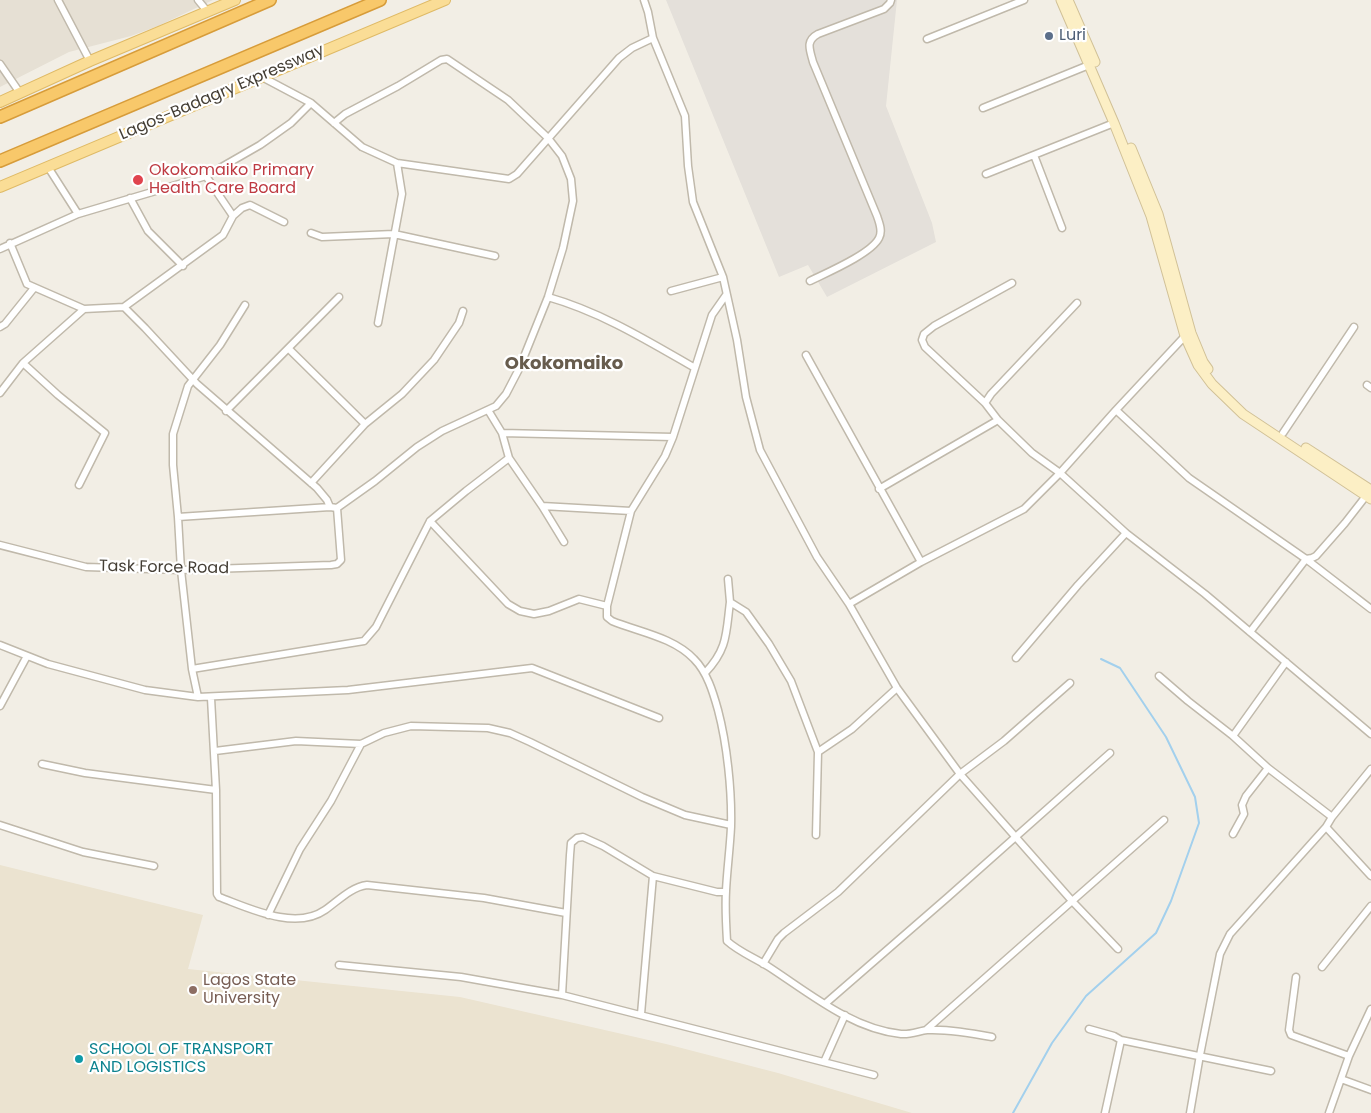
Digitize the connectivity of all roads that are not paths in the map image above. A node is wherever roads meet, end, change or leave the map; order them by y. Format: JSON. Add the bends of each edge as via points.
{"nodes":[{"id":1,"x":58,"y":0,"type":"edge"},
{"id":2,"x":198,"y":0,"type":"edge"},
{"id":3,"x":235,"y":0,"type":"edge"},
{"id":4,"x":270,"y":0,"type":"edge"},
{"id":5,"x":380,"y":0,"type":"edge"},
{"id":6,"x":445,"y":0,"type":"edge"},
{"id":7,"x":644,"y":0,"type":"edge"},
{"id":8,"x":891,"y":0,"type":"edge"},
{"id":9,"x":1024,"y":0,"type":"edge"},
{"id":10,"x":1061,"y":0,"type":"edge"},
{"id":11,"x":1068,"y":0,"type":"edge"},
{"id":12,"x":208,"y":10,"type":"junction"},
{"id":13,"x":653,"y":38,"type":"junction"},
{"id":14,"x":927,"y":39,"type":"dead end"},
{"id":15,"x":90,"y":61,"type":"junction"},
{"id":16,"x":0,"y":64,"type":"edge"},
{"id":17,"x":1090,"y":65,"type":"junction"},
{"id":18,"x":261,"y":76,"type":"junction"},
{"id":19,"x":20,"y":94,"type":"junction"},
{"id":20,"x":0,"y":102,"type":"edge"},
{"id":21,"x":311,"y":103,"type":"junction"},
{"id":22,"x":983,"y":108,"type":"dead end"},
{"id":23,"x":0,"y":117,"type":"edge"},
{"id":24,"x":334,"y":122,"type":"junction"},
{"id":25,"x":1114,"y":123,"type":"junction"},
{"id":26,"x":548,"y":138,"type":"junction"},
{"id":27,"x":1034,"y":155,"type":"junction"},
{"id":28,"x":0,"y":161,"type":"edge"},
{"id":29,"x":397,"y":163,"type":"junction"},
{"id":30,"x":48,"y":167,"type":"junction"},
{"id":31,"x":986,"y":174,"type":"dead end"},
{"id":32,"x":206,"y":176,"type":"junction"},
{"id":33,"x":0,"y":187,"type":"edge"},
{"id":34,"x":130,"y":198,"type":"junction"},
{"id":35,"x":78,"y":214,"type":"junction"},
{"id":36,"x":233,"y":216,"type":"junction"},
{"id":37,"x":284,"y":222,"type":"dead end"},
{"id":38,"x":1062,"y":228,"type":"dead end"},
{"id":39,"x":311,"y":233,"type":"dead end"},
{"id":40,"x":394,"y":234,"type":"junction"},
{"id":41,"x":10,"y":243,"type":"junction"},
{"id":42,"x":0,"y":249,"type":"edge"},
{"id":43,"x":495,"y":256,"type":"dead end"},
{"id":44,"x":182,"y":266,"type":"junction"},
{"id":45,"x":723,"y":276,"type":"junction"},
{"id":46,"x":810,"y":281,"type":"dead end"},
{"id":47,"x":1012,"y":283,"type":"dead end"},
{"id":48,"x":34,"y":288,"type":"junction"},
{"id":49,"x":671,"y":291,"type":"dead end"},
{"id":50,"x":726,"y":295,"type":"junction"},
{"id":51,"x":340,"y":297,"type":"dead end"},
{"id":52,"x":548,"y":297,"type":"junction"},
{"id":53,"x":1077,"y":303,"type":"dead end"},
{"id":54,"x":245,"y":305,"type":"dead end"},
{"id":55,"x":124,"y":307,"type":"junction"},
{"id":56,"x":84,"y":309,"type":"junction"},
{"id":57,"x":463,"y":311,"type":"dead end"},
{"id":58,"x":378,"y":323,"type":"dead end"},
{"id":59,"x":1354,"y":326,"type":"dead end"},
{"id":60,"x":0,"y":327,"type":"edge"},
{"id":61,"x":1185,"y":336,"type":"junction"},
{"id":62,"x":289,"y":349,"type":"junction"},
{"id":63,"x":806,"y":355,"type":"dead end"},
{"id":64,"x":23,"y":363,"type":"junction"},
{"id":65,"x":695,"y":368,"type":"junction"},
{"id":66,"x":192,"y":379,"type":"junction"},
{"id":67,"x":0,"y":393,"type":"edge"},
{"id":68,"x":985,"y":404,"type":"junction"},
{"id":69,"x":488,"y":410,"type":"junction"},
{"id":70,"x":1116,"y":410,"type":"junction"},
{"id":71,"x":226,"y":411,"type":"junction"},
{"id":72,"x":998,"y":420,"type":"junction"},
{"id":73,"x":365,"y":424,"type":"junction"},
{"id":74,"x":502,"y":433,"type":"junction"},
{"id":75,"x":1283,"y":433,"type":"junction"},
{"id":76,"x":673,"y":437,"type":"junction"},
{"id":77,"x":510,"y":458,"type":"junction"},
{"id":78,"x":1060,"y":473,"type":"junction"},
{"id":79,"x":311,"y":483,"type":"junction"},
{"id":80,"x":79,"y":485,"type":"dead end"},
{"id":81,"x":879,"y":489,"type":"junction"},
{"id":82,"x":1369,"y":495,"type":"edge"},
{"id":83,"x":542,"y":506,"type":"junction"},
{"id":84,"x":330,"y":507,"type":"junction"},
{"id":85,"x":337,"y":508,"type":"junction"},
{"id":86,"x":631,"y":512,"type":"junction"},
{"id":87,"x":178,"y":517,"type":"junction"},
{"id":88,"x":430,"y":522,"type":"junction"},
{"id":89,"x":1126,"y":533,"type":"junction"},
{"id":90,"x":564,"y":542,"type":"dead end"},
{"id":91,"x":0,"y":545,"type":"edge"},
{"id":92,"x":1306,"y":559,"type":"junction"},
{"id":93,"x":921,"y":562,"type":"junction"},
{"id":94,"x":180,"y":570,"type":"junction"},
{"id":95,"x":728,"y":579,"type":"dead end"},
{"id":96,"x":730,"y":602,"type":"junction"},
{"id":97,"x":848,"y":604,"type":"junction"},
{"id":98,"x":607,"y":606,"type":"junction"},
{"id":99,"x":1371,"y":609,"type":"edge"},
{"id":100,"x":1250,"y":632,"type":"junction"},
{"id":101,"x":0,"y":645,"type":"edge"},
{"id":102,"x":27,"y":656,"type":"junction"},
{"id":103,"x":1016,"y":658,"type":"dead end"},
{"id":104,"x":1286,"y":662,"type":"junction"},
{"id":105,"x":192,"y":669,"type":"junction"},
{"id":106,"x":705,"y":673,"type":"junction"},
{"id":107,"x":1159,"y":676,"type":"dead end"},
{"id":108,"x":1070,"y":683,"type":"dead end"},
{"id":109,"x":897,"y":688,"type":"junction"},
{"id":110,"x":198,"y":697,"type":"junction"},
{"id":111,"x":210,"y":698,"type":"junction"},
{"id":112,"x":0,"y":706,"type":"edge"},
{"id":113,"x":659,"y":718,"type":"dead end"},
{"id":114,"x":1371,"y":734,"type":"edge"},
{"id":115,"x":1233,"y":736,"type":"junction"},
{"id":116,"x":361,"y":744,"type":"junction"},
{"id":117,"x":215,"y":751,"type":"junction"},
{"id":118,"x":818,"y":752,"type":"junction"},
{"id":119,"x":1110,"y":753,"type":"dead end"},
{"id":120,"x":42,"y":764,"type":"dead end"},
{"id":121,"x":1268,"y":768,"type":"junction"},
{"id":122,"x":1371,"y":770,"type":"edge"},
{"id":123,"x":960,"y":774,"type":"junction"},
{"id":124,"x":216,"y":790,"type":"junction"},
{"id":125,"x":1332,"y":816,"type":"junction"},
{"id":126,"x":1164,"y":820,"type":"dead end"},
{"id":127,"x":0,"y":824,"type":"edge"},
{"id":128,"x":731,"y":825,"type":"junction"},
{"id":129,"x":1326,"y":827,"type":"junction"},
{"id":130,"x":1233,"y":834,"type":"dead end"},
{"id":131,"x":816,"y":835,"type":"dead end"},
{"id":132,"x":1015,"y":836,"type":"junction"},
{"id":133,"x":154,"y":866,"type":"dead end"},
{"id":134,"x":653,"y":876,"type":"junction"},
{"id":135,"x":1371,"y":876,"type":"edge"},
{"id":136,"x":726,"y":892,"type":"junction"},
{"id":137,"x":1073,"y":902,"type":"junction"},
{"id":138,"x":1371,"y":906,"type":"edge"},
{"id":139,"x":566,"y":913,"type":"junction"},
{"id":140,"x":268,"y":914,"type":"junction"},
{"id":141,"x":1118,"y":949,"type":"dead end"},
{"id":142,"x":763,"y":964,"type":"junction"},
{"id":143,"x":338,"y":965,"type":"dead end"},
{"id":144,"x":1322,"y":967,"type":"dead end"},
{"id":145,"x":1296,"y":977,"type":"dead end"},
{"id":146,"x":562,"y":995,"type":"junction"},
{"id":147,"x":826,"y":1004,"type":"junction"},
{"id":148,"x":1371,"y":1009,"type":"edge"},
{"id":149,"x":641,"y":1014,"type":"junction"},
{"id":150,"x":845,"y":1015,"type":"junction"},
{"id":151,"x":1089,"y":1029,"type":"dead end"},
{"id":152,"x":926,"y":1030,"type":"junction"},
{"id":153,"x":992,"y":1037,"type":"dead end"},
{"id":154,"x":1121,"y":1040,"type":"junction"},
{"id":155,"x":1200,"y":1055,"type":"junction"},
{"id":156,"x":1350,"y":1056,"type":"junction"},
{"id":157,"x":824,"y":1062,"type":"junction"},
{"id":158,"x":1271,"y":1071,"type":"dead end"},
{"id":159,"x":874,"y":1075,"type":"dead end"},
{"id":160,"x":1341,"y":1079,"type":"junction"},
{"id":161,"x":1371,"y":1090,"type":"edge"},
{"id":162,"x":1105,"y":1113,"type":"edge"},
{"id":163,"x":1190,"y":1113,"type":"edge"},
{"id":164,"x":1329,"y":1113,"type":"edge"}],
"edges":[{"from":1,"to":15,"type":"street"},
{"from":2,"to":12,"type":"street"},
{"from":3,"to":12,"type":"main road"},
{"from":4,"to":23,"type":"highway"},
{"from":5,"to":28,"type":"highway","name":"Lagos-Badagry Expressway"},
{"from":6,"to":18,"type":"main road","name":"Lagos-Badagry Expressway"},
{"from":7,"to":13,"type":"street"},
{"from":8,"to":46,"type":"street","via":[[884,9],[818,34],[811,38],[809,44],[813,62],[880,225],[876,243]]},
{"from":9,"to":14,"type":"street"},
{"from":10,"to":17,"type":"street"},
{"from":11,"to":75,"type":"street","via":[[1158,214],[1191,333],[1203,362],[1234,401]]},
{"from":12,"to":15,"type":"main road"},
{"from":13,"to":26,"type":"street","via":[[619,58]]},
{"from":13,"to":45,"type":"street","via":[[685,116],[693,202]]},
{"from":15,"to":19,"type":"main road"},
{"from":16,"to":19,"type":"street"},
{"from":17,"to":22,"type":"street"},
{"from":17,"to":25,"type":"street"},
{"from":18,"to":21,"type":"street"},
{"from":18,"to":30,"type":"main road","name":"Lagos-Badagry Expressway"},
{"from":19,"to":20,"type":"main road"},
{"from":21,"to":24,"type":"street"},
{"from":21,"to":32,"type":"street","via":[[291,123]]},
{"from":24,"to":26,"type":"street","via":[[447,59],[508,100]]},
{"from":24,"to":29,"type":"street","via":[[362,147]]},
{"from":25,"to":27,"type":"street"},
{"from":25,"to":61,"type":"street","via":[[1151,216]]},
{"from":26,"to":29,"type":"street","via":[[509,179]]},
{"from":26,"to":52,"type":"street","via":[[562,156],[571,179],[573,201]]},
{"from":27,"to":31,"type":"street"},
{"from":27,"to":38,"type":"street"},
{"from":29,"to":40,"type":"street","via":[[402,194]]},
{"from":30,"to":33,"type":"main road","name":"Lagos-Badagry Expressway"},
{"from":30,"to":35,"type":"street"},
{"from":32,"to":34,"type":"street"},
{"from":32,"to":36,"type":"street"},
{"from":34,"to":35,"type":"street"},
{"from":34,"to":44,"type":"street","via":[[148,231]]},
{"from":35,"to":41,"type":"street"},
{"from":36,"to":37,"type":"street","via":[[250,205]]},
{"from":36,"to":44,"type":"street","via":[[223,235]]},
{"from":39,"to":40,"type":"street","via":[[322,237]]},
{"from":40,"to":43,"type":"street"},
{"from":40,"to":58,"type":"street"},
{"from":41,"to":42,"type":"street"},
{"from":41,"to":48,"type":"street","via":[[27,284]]},
{"from":44,"to":55,"type":"street"},
{"from":45,"to":49,"type":"street"},
{"from":45,"to":50,"type":"street"},
{"from":47,"to":68,"type":"street","via":[[934,326],[922,340],[925,348]]},
{"from":48,"to":56,"type":"street"},
{"from":48,"to":60,"type":"street"},
{"from":50,"to":65,"type":"street","via":[[712,315]]},
{"from":50,"to":97,"type":"street","via":[[760,450],[817,557]]},
{"from":51,"to":62,"type":"street"},
{"from":52,"to":65,"type":"street","via":[[568,302],[626,328]]},
{"from":52,"to":69,"type":"street","via":[[512,383],[496,406]]},
{"from":53,"to":68,"type":"street"},
{"from":54,"to":66,"type":"street","via":[[220,345]]},
{"from":55,"to":56,"type":"street"},
{"from":55,"to":66,"type":"street"},
{"from":56,"to":64,"type":"street"},
{"from":57,"to":73,"type":"street","via":[[459,323],[434,360],[402,394]]},
{"from":59,"to":75,"type":"street"},
{"from":61,"to":70,"type":"street"},
{"from":61,"to":82,"type":"street","via":[[1198,365],[1232,405]]},
{"from":62,"to":71,"type":"street"},
{"from":62,"to":73,"type":"street"},
{"from":63,"to":81,"type":"street"},
{"from":64,"to":67,"type":"street"},
{"from":64,"to":80,"type":"street","via":[[106,433]]},
{"from":65,"to":76,"type":"street"},
{"from":66,"to":71,"type":"street"},
{"from":66,"to":87,"type":"street","via":[[173,434]]},
{"from":68,"to":72,"type":"street"},
{"from":69,"to":74,"type":"street"},
{"from":69,"to":85,"type":"street","via":[[442,431],[417,447]]},
{"from":70,"to":78,"type":"street"},
{"from":70,"to":92,"type":"street","via":[[1189,478]]},
{"from":71,"to":79,"type":"street"},
{"from":72,"to":78,"type":"street","via":[[1032,453]]},
{"from":72,"to":81,"type":"street"},
{"from":73,"to":79,"type":"street"},
{"from":74,"to":76,"type":"street"},
{"from":74,"to":77,"type":"street"},
{"from":75,"to":82,"type":"street"},
{"from":76,"to":86,"type":"street"},
{"from":77,"to":83,"type":"street"},
{"from":77,"to":88,"type":"street"},
{"from":78,"to":89,"type":"street"},
{"from":78,"to":93,"type":"street","via":[[1024,510]]},
{"from":79,"to":84,"type":"street","via":[[323,494]]},
{"from":81,"to":93,"type":"street"},
{"from":82,"to":92,"type":"street","via":[[1316,556]]},
{"from":83,"to":86,"type":"street"},
{"from":83,"to":90,"type":"street"},
{"from":84,"to":85,"type":"street"},
{"from":84,"to":87,"type":"street"},
{"from":85,"to":94,"type":"street","name":"Task Force Road","via":[[339,562],[331,565]]},
{"from":86,"to":98,"type":"street"},
{"from":87,"to":94,"type":"street"},
{"from":88,"to":98,"type":"street","via":[[508,604],[520,611],[534,614],[549,611],[579,599]]},
{"from":88,"to":105,"type":"street","via":[[376,627],[364,640]]},
{"from":89,"to":100,"type":"street"},
{"from":89,"to":103,"type":"street"},
{"from":91,"to":94,"type":"street","name":"Task Force Road","via":[[86,567]]},
{"from":92,"to":99,"type":"street"},
{"from":92,"to":100,"type":"street"},
{"from":93,"to":97,"type":"street"},
{"from":94,"to":105,"type":"street"},
{"from":95,"to":96,"type":"street"},
{"from":96,"to":106,"type":"street","via":[[723,646]]},
{"from":96,"to":118,"type":"street","via":[[746,612],[791,680]]},
{"from":97,"to":109,"type":"street"},
{"from":98,"to":106,"type":"street","via":[[607,617],[612,621],[680,647]]},
{"from":100,"to":104,"type":"street"},
{"from":101,"to":102,"type":"street"},
{"from":102,"to":110,"type":"street","via":[[145,690]]},
{"from":102,"to":112,"type":"street"},
{"from":104,"to":114,"type":"street"},
{"from":104,"to":115,"type":"street"},
{"from":105,"to":110,"type":"street"},
{"from":106,"to":128,"type":"street","via":[[722,726]]},
{"from":107,"to":115,"type":"street"},
{"from":108,"to":123,"type":"street","via":[[1004,741]]},
{"from":109,"to":118,"type":"street","via":[[852,729]]},
{"from":109,"to":123,"type":"street"},
{"from":110,"to":111,"type":"street"},
{"from":111,"to":113,"type":"street","via":[[233,694],[348,690],[532,668]]},
{"from":111,"to":117,"type":"street"},
{"from":115,"to":121,"type":"street"},
{"from":116,"to":117,"type":"street","via":[[296,741]]},
{"from":116,"to":128,"type":"street","via":[[384,733],[411,726],[488,728],[510,733],[685,815]]},
{"from":116,"to":140,"type":"street","via":[[331,801],[300,849]]},
{"from":117,"to":124,"type":"street"},
{"from":118,"to":131,"type":"street"},
{"from":119,"to":132,"type":"street"},
{"from":120,"to":124,"type":"street","via":[[85,774]]},
{"from":121,"to":125,"type":"street"},
{"from":121,"to":130,"type":"street","via":[[1246,796],[1242,805],[1244,814]]},
{"from":122,"to":125,"type":"street"},
{"from":123,"to":132,"type":"street"},
{"from":123,"to":142,"type":"street","via":[[838,892],[784,933]]},
{"from":124,"to":140,"type":"street","via":[[217,894]]},
{"from":125,"to":129,"type":"street"},
{"from":126,"to":137,"type":"street"},
{"from":127,"to":133,"type":"street","via":[[83,852]]},
{"from":128,"to":136,"type":"street"},
{"from":129,"to":135,"type":"street"},
{"from":129,"to":155,"type":"street","via":[[1230,934],[1220,954]]},
{"from":132,"to":137,"type":"street"},
{"from":132,"to":147,"type":"street"},
{"from":134,"to":136,"type":"street"},
{"from":134,"to":139,"type":"street","via":[[602,846],[583,837],[577,838],[571,843]]},
{"from":134,"to":149,"type":"street"},
{"from":136,"to":142,"type":"street","via":[[727,941]]},
{"from":137,"to":141,"type":"street"},
{"from":137,"to":152,"type":"street"},
{"from":138,"to":144,"type":"street"},
{"from":139,"to":140,"type":"street","via":[[484,898],[367,884],[309,918]]},
{"from":139,"to":146,"type":"street"},
{"from":142,"to":147,"type":"street"},
{"from":143,"to":146,"type":"street","via":[[461,977]]},
{"from":145,"to":156,"type":"street","via":[[1291,1034]]},
{"from":146,"to":149,"type":"street"},
{"from":147,"to":150,"type":"street"},
{"from":148,"to":156,"type":"street"},
{"from":149,"to":157,"type":"street"},
{"from":150,"to":152,"type":"street","via":[[886,1032],[904,1035]]},
{"from":150,"to":157,"type":"street"},
{"from":151,"to":154,"type":"street"},
{"from":152,"to":153,"type":"street","via":[[963,1031]]},
{"from":154,"to":155,"type":"street"},
{"from":154,"to":162,"type":"street"},
{"from":155,"to":158,"type":"street"},
{"from":155,"to":163,"type":"street"},
{"from":156,"to":160,"type":"street"},
{"from":157,"to":159,"type":"street"},
{"from":160,"to":161,"type":"street"},
{"from":160,"to":164,"type":"street"}]}
